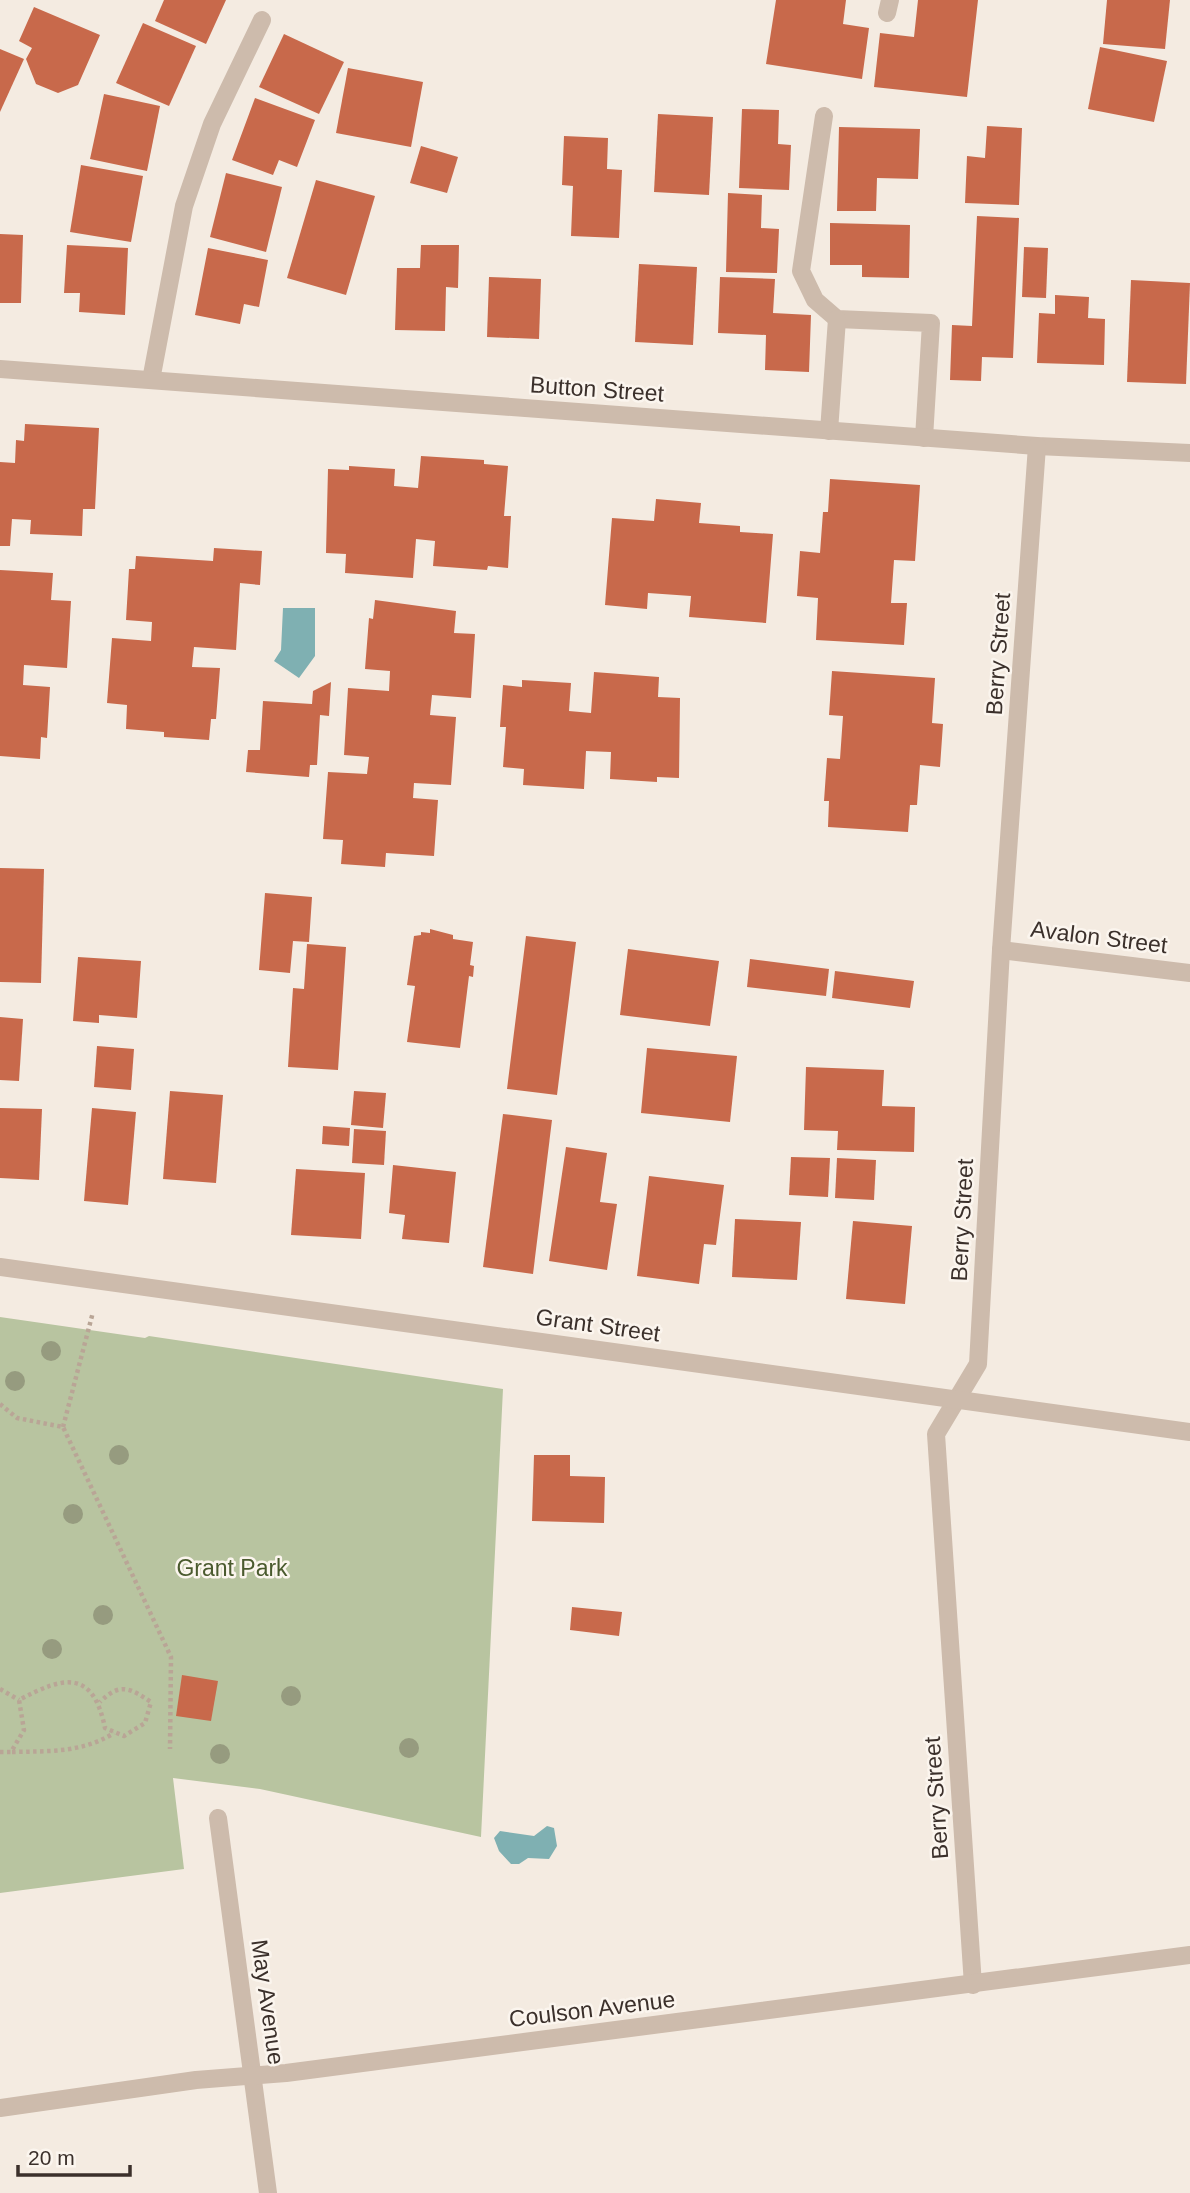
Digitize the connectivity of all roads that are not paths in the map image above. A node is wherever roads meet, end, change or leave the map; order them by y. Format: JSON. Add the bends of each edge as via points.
{"nodes":[{"id":1,"x":262,"y":20,"type":"dead end"},
{"id":2,"x":824,"y":116,"type":"dead end"},
{"id":3,"x":837,"y":318,"type":"junction"},
{"id":4,"x":0,"y":369,"type":"edge"},
{"id":5,"x":151,"y":380,"type":"junction"},
{"id":6,"x":829,"y":431,"type":"junction"},
{"id":7,"x":924,"y":438,"type":"junction"},
{"id":8,"x":1037,"y":446,"type":"junction"},
{"id":9,"x":1190,"y":453,"type":"edge"},
{"id":10,"x":1002,"y":950,"type":"junction"},
{"id":11,"x":1190,"y":973,"type":"edge"},
{"id":12,"x":0,"y":1267,"type":"edge"},
{"id":13,"x":956,"y":1400,"type":"junction"},
{"id":14,"x":1190,"y":1432,"type":"edge"},
{"id":15,"x":218,"y":1818,"type":"dead end"},
{"id":16,"x":1190,"y":1955,"type":"edge"},
{"id":17,"x":973,"y":1985,"type":"junction"},
{"id":18,"x":254,"y":2077,"type":"junction"},
{"id":19,"x":0,"y":2108,"type":"edge"},
{"id":20,"x":268,"y":2193,"type":"edge"}],
"edges":[{"from":1,"to":5,"type":"street","via":[[212,124],[184,206]]},
{"from":2,"to":3,"type":"street","via":[[801,271],[815,300]]},
{"from":3,"to":6,"type":"street"},
{"from":3,"to":7,"type":"street","via":[[931,323]]},
{"from":4,"to":5,"type":"street","name":"Button Street"},
{"from":5,"to":6,"type":"street","name":"Button Street"},
{"from":6,"to":7,"type":"street","name":"Button Street"},
{"from":7,"to":8,"type":"street","name":"Button Street"},
{"from":8,"to":9,"type":"street","name":"Button Street"},
{"from":8,"to":10,"type":"street","name":"Berry Street"},
{"from":10,"to":11,"type":"street","name":"Avalon Street"},
{"from":10,"to":13,"type":"street","name":"Berry Street","via":[[978,1364]]},
{"from":12,"to":13,"type":"street","name":"Grant Street"},
{"from":13,"to":14,"type":"street","name":"Grant Street"},
{"from":13,"to":17,"type":"street","name":"Berry Street","via":[[936,1434]]},
{"from":15,"to":18,"type":"street","name":"May Avenue"},
{"from":16,"to":17,"type":"street","name":"Coulson Avenue"},
{"from":17,"to":18,"type":"street","name":"Coulson Avenue"},
{"from":18,"to":19,"type":"street","name":"Coulson Avenue","via":[[196,2080]]},
{"from":18,"to":20,"type":"street","name":"May Avenue"}]}
